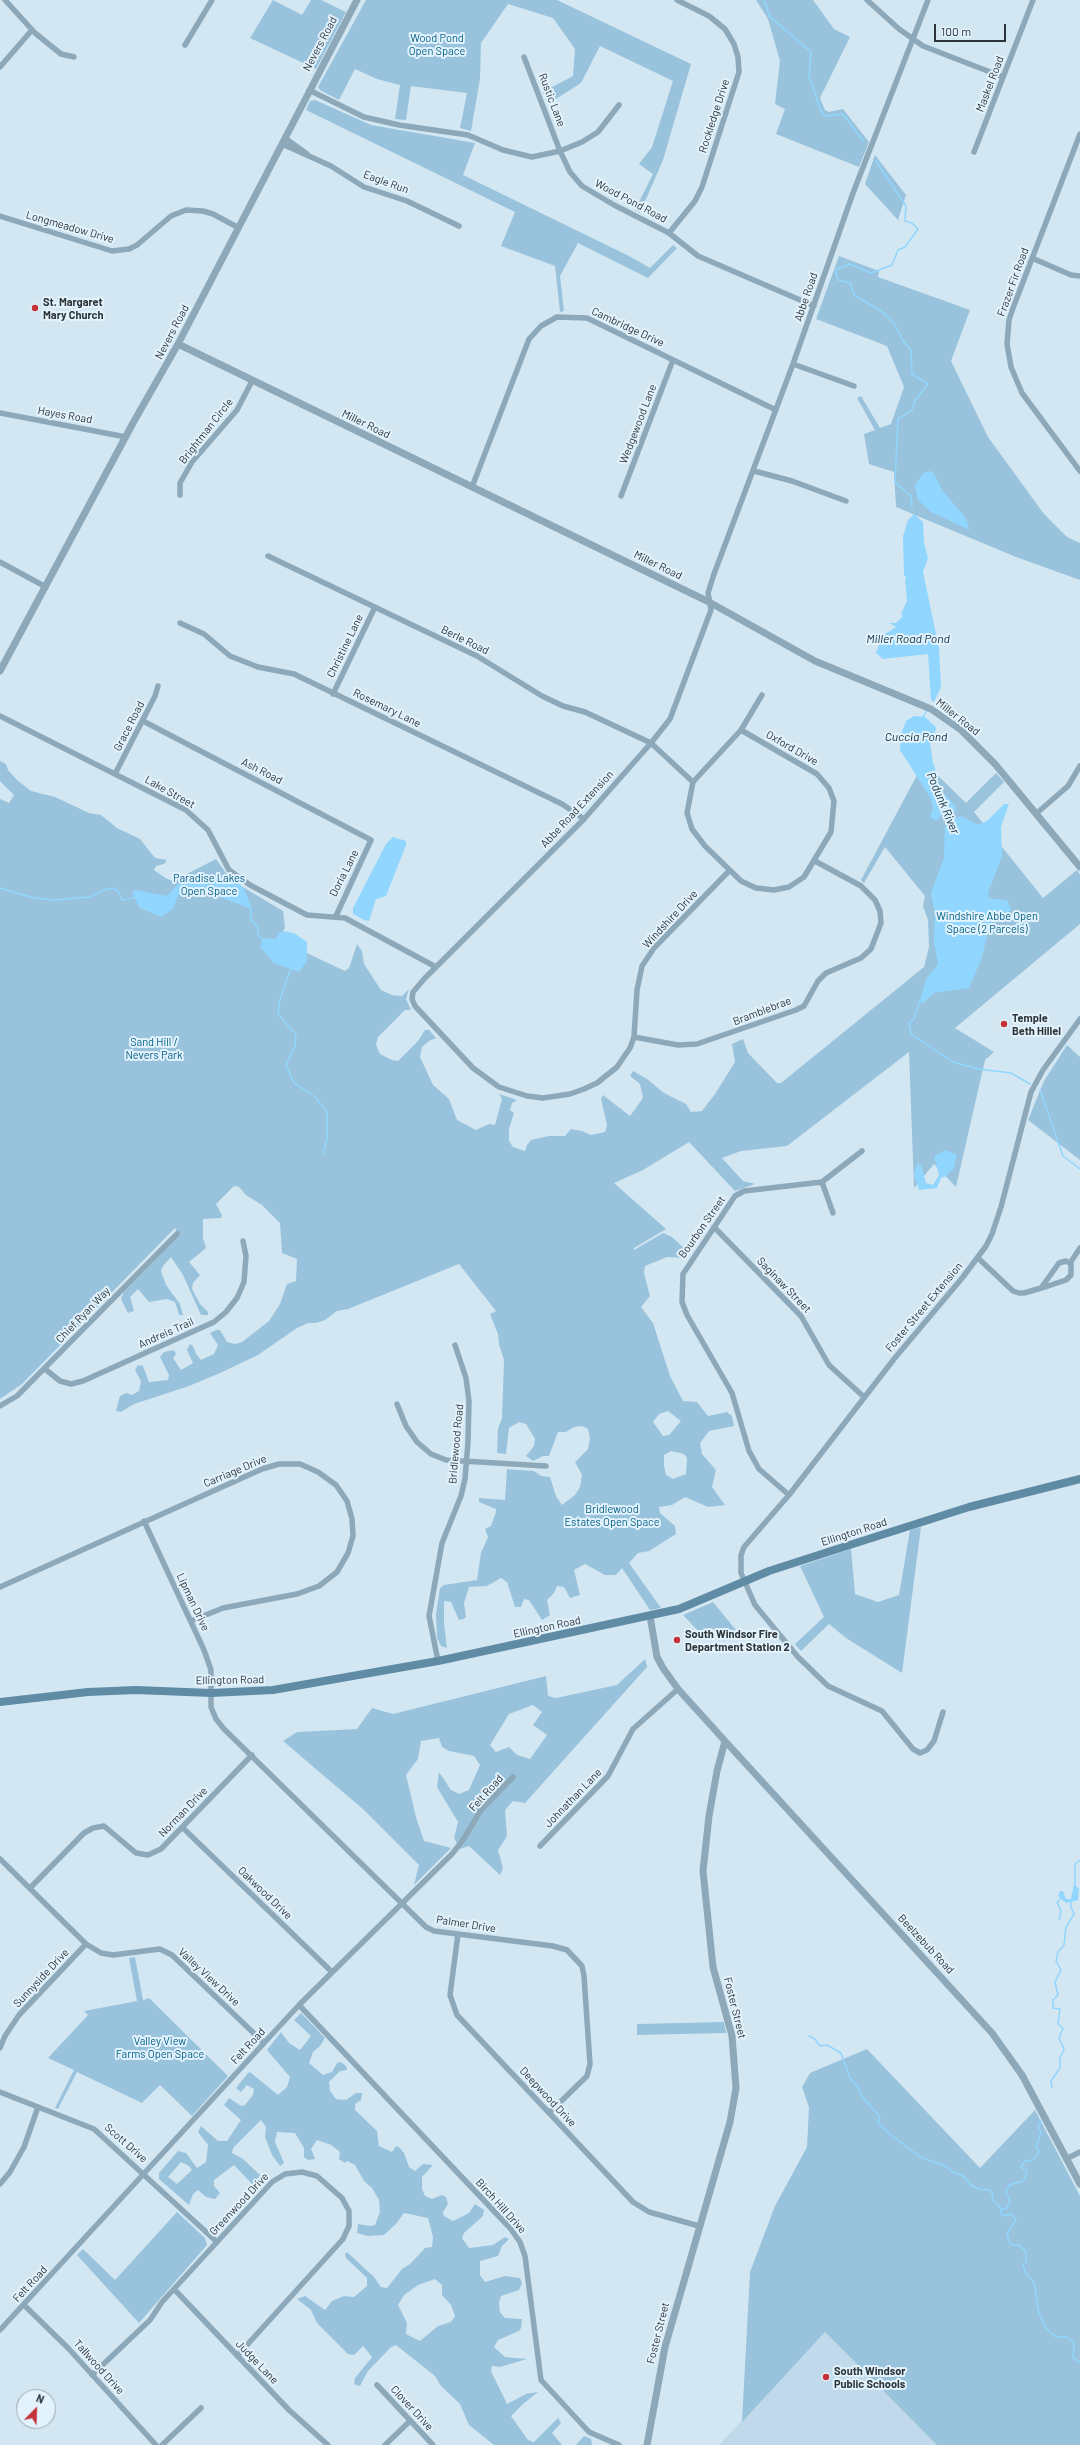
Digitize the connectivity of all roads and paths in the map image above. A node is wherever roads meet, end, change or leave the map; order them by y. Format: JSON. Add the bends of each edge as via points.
{"nodes":[{"id":1,"x":5,"y":0,"type":"edge"},
{"id":2,"x":212,"y":0,"type":"edge"},
{"id":3,"x":357,"y":0,"type":"edge"},
{"id":4,"x":677,"y":0,"type":"edge"},
{"id":5,"x":867,"y":0,"type":"edge"},
{"id":6,"x":928,"y":0,"type":"edge"},
{"id":7,"x":1033,"y":0,"type":"edge"},
{"id":8,"x":32,"y":30,"type":"junction"},
{"id":9,"x":913,"y":39,"type":"junction"},
{"id":10,"x":185,"y":45,"type":"dead end"},
{"id":11,"x":74,"y":57,"type":"dead end"},
{"id":12,"x":524,"y":57,"type":"dead end"},
{"id":13,"x":0,"y":67,"type":"edge"},
{"id":14,"x":1004,"y":77,"type":"junction"},
{"id":15,"x":309,"y":90,"type":"junction"},
{"id":16,"x":619,"y":105,"type":"dead end"},
{"id":17,"x":1080,"y":134,"type":"edge"},
{"id":18,"x":284,"y":141,"type":"junction"},
{"id":19,"x":560,"y":150,"type":"junction"},
{"id":20,"x":974,"y":152,"type":"dead end"},
{"id":21,"x":0,"y":216,"type":"edge"},
{"id":22,"x":459,"y":226,"type":"dead end"},
{"id":23,"x":239,"y":228,"type":"junction"},
{"id":24,"x":669,"y":233,"type":"junction"},
{"id":25,"x":1032,"y":258,"type":"junction"},
{"id":26,"x":1080,"y":276,"type":"edge"},
{"id":27,"x":814,"y":306,"type":"junction"},
{"id":28,"x":178,"y":344,"type":"junction"},
{"id":29,"x":673,"y":360,"type":"junction"},
{"id":30,"x":794,"y":364,"type":"junction"},
{"id":31,"x":252,"y":380,"type":"junction"},
{"id":32,"x":854,"y":386,"type":"dead end"},
{"id":33,"x":776,"y":410,"type":"junction"},
{"id":34,"x":0,"y":413,"type":"edge"},
{"id":35,"x":126,"y":437,"type":"junction"},
{"id":36,"x":754,"y":471,"type":"junction"},
{"id":37,"x":1080,"y":471,"type":"edge"},
{"id":38,"x":472,"y":487,"type":"junction"},
{"id":39,"x":180,"y":495,"type":"dead end"},
{"id":40,"x":621,"y":496,"type":"dead end"},
{"id":41,"x":846,"y":501,"type":"dead end"},
{"id":42,"x":268,"y":556,"type":"dead end"},
{"id":43,"x":0,"y":562,"type":"edge"},
{"id":44,"x":46,"y":587,"type":"junction"},
{"id":45,"x":709,"y":602,"type":"junction"},
{"id":46,"x":375,"y":607,"type":"junction"},
{"id":47,"x":180,"y":623,"type":"dead end"},
{"id":48,"x":0,"y":672,"type":"edge"},
{"id":49,"x":158,"y":686,"type":"dead end"},
{"id":50,"x":334,"y":694,"type":"junction"},
{"id":51,"x":762,"y":695,"type":"dead end"},
{"id":52,"x":0,"y":716,"type":"edge"},
{"id":53,"x":143,"y":721,"type":"junction"},
{"id":54,"x":741,"y":730,"type":"junction"},
{"id":55,"x":651,"y":744,"type":"junction"},
{"id":56,"x":1080,"y":766,"type":"edge"},
{"id":57,"x":115,"y":774,"type":"junction"},
{"id":58,"x":693,"y":782,"type":"junction"},
{"id":59,"x":1037,"y":813,"type":"junction"},
{"id":60,"x":584,"y":818,"type":"junction"},
{"id":61,"x":371,"y":840,"type":"joint"},
{"id":62,"x":815,"y":861,"type":"junction"},
{"id":63,"x":1080,"y":867,"type":"edge"},
{"id":64,"x":729,"y":871,"type":"junction"},
{"id":65,"x":336,"y":916,"type":"junction"},
{"id":66,"x":436,"y":967,"type":"junction"},
{"id":67,"x":412,"y":999,"type":"joint"},
{"id":68,"x":1080,"y":1019,"type":"edge"},
{"id":69,"x":634,"y":1037,"type":"junction"},
{"id":70,"x":862,"y":1151,"type":"dead end"},
{"id":71,"x":822,"y":1182,"type":"junction"},
{"id":72,"x":833,"y":1213,"type":"dead end"},
{"id":73,"x":714,"y":1227,"type":"junction"},
{"id":74,"x":177,"y":1234,"type":"dead end"},
{"id":75,"x":243,"y":1241,"type":"dead end"},
{"id":76,"x":1080,"y":1248,"type":"edge"},
{"id":77,"x":978,"y":1258,"type":"junction"},
{"id":78,"x":1070,"y":1263,"type":"junction"},
{"id":79,"x":1041,"y":1288,"type":"junction"},
{"id":80,"x":455,"y":1345,"type":"dead end"},
{"id":81,"x":45,"y":1369,"type":"junction"},
{"id":82,"x":864,"y":1397,"type":"junction"},
{"id":83,"x":398,"y":1404,"type":"dead end"},
{"id":84,"x":0,"y":1406,"type":"edge"},
{"id":85,"x":467,"y":1462,"type":"junction"},
{"id":86,"x":546,"y":1466,"type":"dead end"},
{"id":87,"x":1080,"y":1479,"type":"edge"},
{"id":88,"x":789,"y":1495,"type":"junction"},
{"id":89,"x":144,"y":1521,"type":"junction"},
{"id":90,"x":744,"y":1581,"type":"junction"},
{"id":91,"x":0,"y":1587,"type":"edge"},
{"id":92,"x":650,"y":1616,"type":"junction"},
{"id":93,"x":190,"y":1621,"type":"junction"},
{"id":94,"x":438,"y":1661,"type":"junction"},
{"id":95,"x":678,"y":1689,"type":"junction"},
{"id":96,"x":211,"y":1693,"type":"junction"},
{"id":97,"x":0,"y":1702,"type":"edge"},
{"id":98,"x":943,"y":1712,"type":"dead end"},
{"id":99,"x":725,"y":1741,"type":"junction"},
{"id":100,"x":252,"y":1755,"type":"junction"},
{"id":101,"x":513,"y":1777,"type":"dead end"},
{"id":102,"x":183,"y":1828,"type":"junction"},
{"id":103,"x":540,"y":1846,"type":"dead end"},
{"id":104,"x":0,"y":1859,"type":"edge"},
{"id":105,"x":30,"y":1888,"type":"junction"},
{"id":106,"x":402,"y":1903,"type":"junction"},
{"id":107,"x":458,"y":1934,"type":"junction"},
{"id":108,"x":86,"y":1944,"type":"junction"},
{"id":109,"x":332,"y":1972,"type":"junction"},
{"id":110,"x":299,"y":2005,"type":"junction"},
{"id":111,"x":264,"y":2043,"type":"junction"},
{"id":112,"x":0,"y":2048,"type":"edge"},
{"id":113,"x":0,"y":2092,"type":"edge"},
{"id":114,"x":38,"y":2107,"type":"junction"},
{"id":115,"x":549,"y":2113,"type":"junction"},
{"id":116,"x":1080,"y":2152,"type":"edge"},
{"id":117,"x":1066,"y":2159,"type":"junction"},
{"id":118,"x":145,"y":2174,"type":"junction"},
{"id":119,"x":0,"y":2184,"type":"edge"},
{"id":120,"x":1080,"y":2184,"type":"edge"},
{"id":121,"x":699,"y":2226,"type":"junction"},
{"id":122,"x":217,"y":2242,"type":"junction"},
{"id":123,"x":174,"y":2289,"type":"junction"},
{"id":124,"x":24,"y":2305,"type":"junction"},
{"id":125,"x":0,"y":2330,"type":"edge"},
{"id":126,"x":237,"y":2356,"type":"junction"},
{"id":127,"x":92,"y":2375,"type":"junction"},
{"id":128,"x":377,"y":2386,"type":"dead end"},
{"id":129,"x":201,"y":2408,"type":"dead end"},
{"id":130,"x":410,"y":2421,"type":"junction"},
{"id":131,"x":156,"y":2445,"type":"edge"},
{"id":132,"x":162,"y":2445,"type":"edge"},
{"id":133,"x":328,"y":2445,"type":"edge"},
{"id":134,"x":385,"y":2445,"type":"edge"},
{"id":135,"x":433,"y":2445,"type":"edge"},
{"id":136,"x":619,"y":2445,"type":"edge"},
{"id":137,"x":647,"y":2445,"type":"edge"}],
"edges":[{"from":1,"to":8,"type":"street"},
{"from":2,"to":10,"type":"street"},
{"from":3,"to":15,"type":"street","name":"Nevers Road"},
{"from":4,"to":24,"type":"street","name":"Rockledge Drive","via":[[709,16],[725,29],[734,44],[739,72],[702,187],[695,201]]},
{"from":5,"to":9,"type":"street","via":[[898,29]]},
{"from":6,"to":9,"type":"street","name":"Abbe Road"},
{"from":7,"to":14,"type":"street","name":"Maskel Road"},
{"from":8,"to":11,"type":"street","via":[[61,54]]},
{"from":8,"to":13,"type":"street"},
{"from":9,"to":14,"type":"street","via":[[923,46]]},
{"from":9,"to":27,"type":"street","name":"Abbe Road","via":[[853,193]]},
{"from":12,"to":19,"type":"street","name":"Rustic Lane"},
{"from":14,"to":20,"type":"street","name":"Maskel Road"},
{"from":15,"to":18,"type":"street","name":"Nevers Road"},
{"from":15,"to":19,"type":"street","via":[[364,117],[468,135],[521,156],[539,157]]},
{"from":16,"to":19,"type":"street","via":[[598,132],[582,142]]},
{"from":17,"to":25,"type":"street","name":"Frazer Fir Road"},
{"from":18,"to":22,"type":"street","name":"Eagle Run","via":[[364,187],[407,201]]},
{"from":18,"to":23,"type":"street","name":"Nevers Road"},
{"from":19,"to":24,"type":"street","name":"Wood Pond Road","via":[[570,172],[582,186]]},
{"from":21,"to":23,"type":"street","name":"Longmeadow Drive","via":[[112,250],[137,246],[171,216],[186,210],[213,214]]},
{"from":23,"to":28,"type":"street","name":"Nevers Road"},
{"from":24,"to":27,"type":"street","name":"Wood Pond Road","via":[[698,256]]},
{"from":25,"to":26,"type":"street","via":[[1071,275]]},
{"from":25,"to":37,"type":"street","name":"Frazer Fir Road","via":[[1009,320],[1007,344],[1011,367],[1015,381],[1031,408]]},
{"from":27,"to":30,"type":"street","name":"Abbe Road"},
{"from":28,"to":31,"type":"street","name":"Miller Road"},
{"from":28,"to":35,"type":"street","name":"Nevers Road"},
{"from":29,"to":33,"type":"street","name":"Cambridge Drive"},
{"from":29,"to":38,"type":"street","name":"Cambridge Drive","via":[[587,318],[566,316],[548,321],[529,339]]},
{"from":29,"to":40,"type":"street","name":"Wedgewood Lane"},
{"from":30,"to":32,"type":"street"},
{"from":30,"to":33,"type":"street","name":"Abbe Road"},
{"from":31,"to":38,"type":"street","name":"Miller Road"},
{"from":31,"to":39,"type":"street","name":"Brightman Circle","via":[[237,410],[192,462],[180,483]]},
{"from":33,"to":36,"type":"street","name":"Abbe Road"},
{"from":34,"to":35,"type":"street","name":"Hayes Road"},
{"from":35,"to":44,"type":"street","name":"Nevers Road"},
{"from":36,"to":41,"type":"street","via":[[792,480]]},
{"from":36,"to":45,"type":"street","name":"Abbe Road","via":[[714,574],[708,593]]},
{"from":38,"to":45,"type":"street","name":"Miller Road"},
{"from":42,"to":46,"type":"street","name":"Berle Road"},
{"from":43,"to":44,"type":"street"},
{"from":44,"to":48,"type":"street","name":"Nevers Road"},
{"from":45,"to":55,"type":"street","name":"Abbe Road Extension","via":[[711,610],[676,706],[670,719]]},
{"from":45,"to":59,"type":"street","name":"Miller Road","via":[[815,661],[931,708],[961,730]]},
{"from":46,"to":50,"type":"street","name":"Christine Lane"},
{"from":46,"to":55,"type":"street","name":"Berle Road","via":[[477,656],[542,696],[563,706],[585,712]]},
{"from":47,"to":50,"type":"street","name":"Rosemary Lane","via":[[194,628],[237,659],[258,667],[294,674]]},
{"from":49,"to":53,"type":"street","name":"Grace Road"},
{"from":50,"to":60,"type":"street","name":"Rosemary Lane","via":[[562,804]]},
{"from":51,"to":54,"type":"street"},
{"from":52,"to":57,"type":"street","name":"Lake Street"},
{"from":53,"to":57,"type":"street","name":"Grace Road"},
{"from":53,"to":61,"type":"street","name":"Ash Road"},
{"from":54,"to":58,"type":"street"},
{"from":54,"to":62,"type":"street","name":"Oxford Drive","via":[[817,774],[829,788],[834,802],[830,832]]},
{"from":55,"to":58,"type":"street"},
{"from":55,"to":60,"type":"street","name":"Abbe Road Extension"},
{"from":56,"to":59,"type":"street","via":[[1068,786]]},
{"from":57,"to":65,"type":"street","name":"Lake Street","via":[[186,810],[199,820],[208,830],[225,863],[235,876],[307,915],[322,918]]},
{"from":58,"to":64,"type":"street","name":"Oxford Drive","via":[[687,813],[692,829]]},
{"from":59,"to":63,"type":"street","name":"Miller Road"},
{"from":60,"to":66,"type":"street","name":"Abbe Road Extension"},
{"from":61,"to":65,"type":"street","name":"Doria Lane"},
{"from":62,"to":64,"type":"street","name":"Oxford Drive","via":[[804,876],[789,887],[774,890],[756,888],[741,881]]},
{"from":62,"to":69,"type":"street","name":"Bramblebrae","via":[[861,886],[875,900],[880,911],[881,923],[871,949],[861,958],[826,973],[818,981],[804,1006],[789,1013],[697,1044],[678,1045]]},
{"from":64,"to":69,"type":"street","name":"Windshire Drive","via":[[654,948],[642,966],[637,990]]},
{"from":65,"to":66,"type":"street","name":"Lake Street","via":[[345,918]]},
{"from":66,"to":67,"type":"street","name":"Abbe Road Extension","via":[[413,992]]},
{"from":67,"to":69,"type":"street","name":"Windshire Drive","via":[[458,1052],[485,1078],[499,1087],[527,1096],[556,1097],[596,1083],[618,1067]]},
{"from":68,"to":77,"type":"street","name":"Foster Street Extension","via":[[1043,1070],[1031,1092],[1001,1208],[992,1234]]},
{"from":70,"to":71,"type":"street"},
{"from":71,"to":72,"type":"street"},
{"from":71,"to":73,"type":"street","name":"Bourbon Street","via":[[744,1191],[735,1196]]},
{"from":73,"to":82,"type":"street","name":"Saginaw Street","via":[[801,1316],[829,1365]]},
{"from":73,"to":88,"type":"street","name":"Bourbon Street","via":[[683,1274],[682,1302],[732,1393],[755,1463]]},
{"from":74,"to":81,"type":"street","name":"Chief Ryan Way"},
{"from":75,"to":81,"type":"street","name":"Andreis Trail","via":[[246,1256],[244,1282],[237,1298],[214,1322],[83,1382],[71,1384],[60,1381]]},
{"from":76,"to":78,"type":"street"},
{"from":77,"to":79,"type":"street","via":[[1016,1292]]},
{"from":77,"to":82,"type":"street","name":"Foster Street Extension"},
{"from":78,"to":79,"type":"street","via":[[1059,1263]]},
{"from":78,"to":79,"type":"street","via":[[1072,1269],[1068,1278]]},
{"from":80,"to":85,"type":"street","name":"Bridlewood Road","via":[[466,1378],[470,1401]]},
{"from":81,"to":84,"type":"street","name":"Chief Ryan Way","via":[[17,1396]]},
{"from":82,"to":88,"type":"street","name":"Foster Street Extension"},
{"from":83,"to":85,"type":"street","via":[[406,1426],[421,1446],[431,1454],[446,1460]]},
{"from":85,"to":86,"type":"street"},
{"from":85,"to":94,"type":"street","name":"Bridlewood Road","via":[[461,1496],[442,1542],[429,1616]]},
{"from":87,"to":90,"type":"main road","name":"Ellington Road","via":[[969,1507],[783,1566]]},
{"from":88,"to":90,"type":"street","name":"Foster Street Extension","via":[[744,1547],[740,1563]]},
{"from":89,"to":91,"type":"street","name":"Carriage Drive"},
{"from":89,"to":93,"type":"street","name":"Lipman Drive"},
{"from":89,"to":93,"type":"street","name":"Carriage Drive","via":[[262,1469],[279,1464],[300,1464],[318,1472],[336,1485],[347,1501],[353,1536],[348,1554],[337,1572],[319,1586],[297,1594],[223,1608]]},
{"from":90,"to":92,"type":"main road","name":"Ellington Road","via":[[679,1609]]},
{"from":90,"to":98,"type":"street","name":"Foster Street Extension","via":[[755,1605],[815,1674],[833,1689],[882,1711],[913,1749],[920,1753],[927,1750],[934,1740]]},
{"from":92,"to":94,"type":"main road","name":"Ellington Road"},
{"from":92,"to":95,"type":"street","via":[[657,1657]]},
{"from":93,"to":96,"type":"street","name":"Lipman Drive","via":[[211,1670]]},
{"from":94,"to":96,"type":"main road","name":"Ellington Road","via":[[274,1690]]},
{"from":95,"to":99,"type":"street"},
{"from":95,"to":103,"type":"street","name":"Johnathan Lane","via":[[633,1729],[608,1776]]},
{"from":96,"to":97,"type":"main road","name":"Ellington Road","via":[[136,1690],[88,1692]]},
{"from":96,"to":100,"type":"street","name":"Palmer Drive","via":[[211,1707],[216,1719]]},
{"from":99,"to":117,"type":"street","name":"Beelzebub Road","via":[[992,2033],[1022,2074]]},
{"from":99,"to":121,"type":"street","name":"Foster Street","via":[[709,1816],[703,1871],[713,1968],[732,2036],[736,2088],[730,2122]]},
{"from":100,"to":102,"type":"street","name":"Norman Drive"},
{"from":100,"to":106,"type":"street","name":"Palmer Drive"},
{"from":101,"to":106,"type":"street","name":"Felt Road","via":[[478,1814],[464,1840],[452,1854]]},
{"from":102,"to":105,"type":"street","name":"Norman Drive","via":[[161,1849],[148,1855],[136,1853],[128,1848],[104,1826],[93,1828],[84,1833]]},
{"from":102,"to":109,"type":"street","name":"Oakwood Drive"},
{"from":104,"to":105,"type":"street","name":"Valley View Drive"},
{"from":105,"to":108,"type":"street","name":"Valley View Drive"},
{"from":106,"to":107,"type":"street","name":"Palmer Drive","via":[[426,1927],[434,1931]]},
{"from":106,"to":109,"type":"street","name":"Felt Road"},
{"from":107,"to":115,"type":"street","name":"Deepwood Drive","via":[[450,1995],[457,2015]]},
{"from":107,"to":115,"type":"street","name":"Palmer Drive","via":[[553,1946],[567,1950],[582,1966],[590,2064],[587,2076]]},
{"from":108,"to":111,"type":"street","name":"Valley View Drive","via":[[101,1954],[113,1955],[160,1949],[172,1955]]},
{"from":108,"to":112,"type":"street","name":"Sunnyside Drive","via":[[19,2015]]},
{"from":109,"to":110,"type":"street","name":"Felt Road"},
{"from":110,"to":111,"type":"street","name":"Felt Road"},
{"from":110,"to":136,"type":"street","name":"Birch Hill Drive","via":[[510,2228],[520,2242],[525,2256],[541,2380],[589,2432]]},
{"from":111,"to":118,"type":"street","name":"Felt Road"},
{"from":113,"to":114,"type":"street","name":"Scott Drive"},
{"from":114,"to":118,"type":"street","name":"Scott Drive","via":[[94,2130]]},
{"from":114,"to":119,"type":"street","via":[[24,2147]]},
{"from":115,"to":121,"type":"street","name":"Deepwood Drive","via":[[633,2202],[649,2212]]},
{"from":116,"to":117,"type":"street"},
{"from":117,"to":120,"type":"street","name":"Beelzebub Road"},
{"from":118,"to":122,"type":"street","name":"Scott Drive"},
{"from":118,"to":124,"type":"street","name":"Felt Road"},
{"from":121,"to":137,"type":"street","name":"Foster Street","via":[[661,2364]]},
{"from":122,"to":123,"type":"street","name":"Greenwood Drive"},
{"from":122,"to":126,"type":"street","name":"Greenwood Drive","via":[[272,2182],[285,2174],[302,2172],[317,2176],[342,2198],[350,2211],[349,2226],[343,2239]]},
{"from":123,"to":126,"type":"street","name":"Judge Lane"},
{"from":123,"to":127,"type":"street","name":"Greenwood Drive","via":[[150,2320]]},
{"from":124,"to":125,"type":"street","name":"Felt Road"},
{"from":124,"to":127,"type":"street","name":"Tallwood Drive","via":[[52,2330]]},
{"from":126,"to":133,"type":"street","name":"Judge Lane","via":[[289,2410]]},
{"from":127,"to":131,"type":"street","name":"Tallwood Drive"},
{"from":128,"to":130,"type":"street","name":"Clover Drive"},
{"from":129,"to":132,"type":"street"},
{"from":130,"to":134,"type":"street"},
{"from":130,"to":135,"type":"street","name":"Clover Drive"}]}
